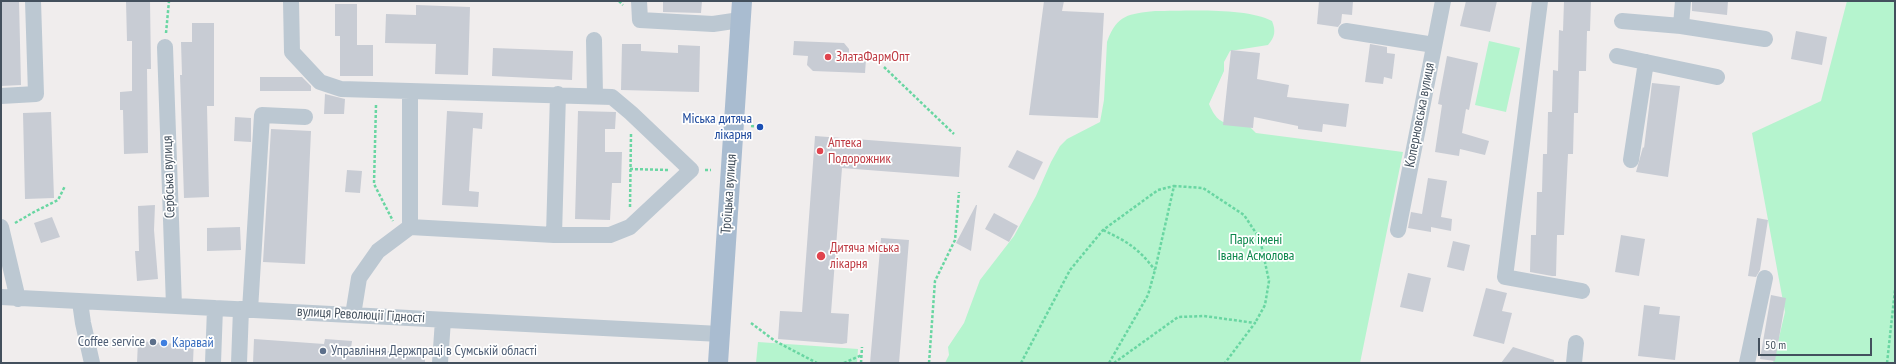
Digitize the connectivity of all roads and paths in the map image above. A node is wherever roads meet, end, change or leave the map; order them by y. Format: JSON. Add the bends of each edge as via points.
{"nodes":[{"id":1,"x":33,"y":1,"type":"edge"},
{"id":2,"x":169,"y":1,"type":"edge"},
{"id":3,"x":291,"y":1,"type":"edge"},
{"id":4,"x":639,"y":1,"type":"edge"},
{"id":5,"x":1443,"y":1,"type":"edge"},
{"id":6,"x":1540,"y":1,"type":"edge"},
{"id":7,"x":1683,"y":1,"type":"edge"},
{"id":8,"x":741,"y":10,"type":"edge"},
{"id":9,"x":1622,"y":21,"type":"dead end"},
{"id":10,"x":1681,"y":26,"type":"junction"},
{"id":11,"x":1346,"y":32,"type":"dead end"},
{"id":12,"x":1765,"y":39,"type":"dead end"},
{"id":13,"x":594,"y":40,"type":"dead end"},
{"id":14,"x":1434,"y":45,"type":"junction"},
{"id":15,"x":164,"y":47,"type":"joint"},
{"id":16,"x":1617,"y":56,"type":"dead end"},
{"id":17,"x":1646,"y":62,"type":"junction"},
{"id":18,"x":884,"y":67,"type":"dead end"},
{"id":19,"x":1717,"y":77,"type":"dead end"},
{"id":20,"x":377,"y":90,"type":"junction"},
{"id":21,"x":410,"y":91,"type":"junction"},
{"id":22,"x":558,"y":94,"type":"junction"},
{"id":23,"x":1,"y":96,"type":"edge"},
{"id":24,"x":595,"y":96,"type":"junction"},
{"id":25,"x":631,"y":113,"type":"junction"},
{"id":26,"x":305,"y":117,"type":"dead end"},
{"id":27,"x":954,"y":134,"type":"dead end"},
{"id":28,"x":1631,"y":160,"type":"dead end"},
{"id":29,"x":65,"y":186,"type":"dead end"},
{"id":30,"x":1174,"y":186,"type":"junction"},
{"id":31,"x":959,"y":192,"type":"dead end"},
{"id":32,"x":630,"y":227,"type":"junction"},
{"id":33,"x":2,"y":229,"type":"edge"},
{"id":34,"x":1103,"y":230,"type":"junction"},
{"id":35,"x":1398,"y":230,"type":"dead end"},
{"id":36,"x":405,"y":231,"type":"junction"},
{"id":37,"x":554,"y":235,"type":"junction"},
{"id":38,"x":1155,"y":270,"type":"junction"},
{"id":39,"x":1765,"y":278,"type":"dead end"},
{"id":40,"x":1895,"y":290,"type":"edge"},
{"id":41,"x":1582,"y":291,"type":"dead end"},
{"id":42,"x":1,"y":297,"type":"edge"},
{"id":43,"x":18,"y":299,"type":"junction"},
{"id":44,"x":80,"y":302,"type":"junction"},
{"id":45,"x":174,"y":306,"type":"junction"},
{"id":46,"x":215,"y":308,"type":"junction"},
{"id":47,"x":246,"y":310,"type":"junction"},
{"id":48,"x":353,"y":314,"type":"junction"},
{"id":49,"x":443,"y":320,"type":"junction"},
{"id":50,"x":751,"y":323,"type":"dead end"},
{"id":51,"x":1255,"y":323,"type":"junction"},
{"id":52,"x":720,"y":334,"type":"junction"},
{"id":53,"x":1576,"y":343,"type":"dead end"},
{"id":54,"x":862,"y":347,"type":"dead end"},
{"id":55,"x":862,"y":355,"type":"junction"},
{"id":56,"x":92,"y":363,"type":"edge"},
{"id":57,"x":212,"y":363,"type":"edge"},
{"id":58,"x":239,"y":363,"type":"edge"},
{"id":59,"x":440,"y":363,"type":"edge"},
{"id":60,"x":718,"y":363,"type":"edge"},
{"id":61,"x":817,"y":363,"type":"edge"},
{"id":62,"x":844,"y":363,"type":"edge"},
{"id":63,"x":861,"y":363,"type":"edge"},
{"id":64,"x":929,"y":363,"type":"edge"},
{"id":65,"x":1021,"y":363,"type":"edge"},
{"id":66,"x":1109,"y":363,"type":"edge"},
{"id":67,"x":1114,"y":363,"type":"edge"},
{"id":68,"x":1225,"y":363,"type":"edge"},
{"id":69,"x":1574,"y":363,"type":"edge"},
{"id":70,"x":1747,"y":363,"type":"edge"},
{"id":71,"x":1887,"y":363,"type":"edge"}],
"edges":[{"from":1,"to":23,"type":"street","via":[[36,94]]},
{"from":2,"to":15,"type":"path"},
{"from":3,"to":20,"type":"street","via":[[292,52],[320,82],[340,89]]},
{"from":4,"to":8,"type":"street","via":[[640,20],[713,24]]},
{"from":5,"to":14,"type":"street","name":"Коперновська вулиця"},
{"from":6,"to":41,"type":"street","via":[[1505,277]]},
{"from":7,"to":10,"type":"street"},
{"from":8,"to":52,"type":"main road","name":"Троїцька вулиця"},
{"from":9,"to":10,"type":"street"},
{"from":10,"to":12,"type":"street"},
{"from":11,"to":14,"type":"street"},
{"from":13,"to":24,"type":"street"},
{"from":14,"to":35,"type":"street","name":"Коперновська вулиця"},
{"from":15,"to":45,"type":"street","name":"Сербська вулиця"},
{"from":16,"to":17,"type":"street"},
{"from":17,"to":19,"type":"street"},
{"from":17,"to":28,"type":"street"},
{"from":18,"to":27,"type":"path"},
{"from":20,"to":21,"type":"street"},
{"from":20,"to":36,"type":"path","via":[[374,184]]},
{"from":21,"to":22,"type":"street"},
{"from":21,"to":36,"type":"street"},
{"from":22,"to":24,"type":"street"},
{"from":22,"to":37,"type":"street"},
{"from":24,"to":25,"type":"street","via":[[612,97]]},
{"from":25,"to":32,"type":"path"},
{"from":25,"to":32,"type":"street","via":[[691,170]]},
{"from":26,"to":47,"type":"street","via":[[262,115]]},
{"from":29,"to":33,"type":"path","via":[[58,200]]},
{"from":30,"to":34,"type":"path","via":[[1158,190]]},
{"from":30,"to":38,"type":"path"},
{"from":30,"to":51,"type":"path","via":[[1203,188],[1244,215],[1260,239],[1269,281],[1265,305]]},
{"from":31,"to":64,"type":"path","via":[[954,240],[935,281]]},
{"from":32,"to":37,"type":"street","via":[[610,235]]},
{"from":33,"to":43,"type":"street"},
{"from":34,"to":38,"type":"path","via":[[1123,239],[1141,252]]},
{"from":34,"to":65,"type":"path","via":[[1070,270]]},
{"from":36,"to":37,"type":"street"},
{"from":36,"to":48,"type":"street","via":[[378,251],[359,278]]},
{"from":38,"to":66,"type":"path","via":[[1148,295]]},
{"from":39,"to":70,"type":"street"},
{"from":40,"to":71,"type":"path"},
{"from":42,"to":43,"type":"street","name":"вулиця Революції Гідності"},
{"from":43,"to":44,"type":"street","name":"вулиця Революції Гідності"},
{"from":44,"to":45,"type":"street","name":"вулиця Революції Гідності"},
{"from":44,"to":56,"type":"street"},
{"from":45,"to":46,"type":"street","name":"вулиця Революції Гідності"},
{"from":46,"to":47,"type":"street","name":"вулиця Революції Гідності"},
{"from":46,"to":57,"type":"street"},
{"from":47,"to":48,"type":"street","name":"вулиця Революції Гідності"},
{"from":47,"to":58,"type":"street"},
{"from":48,"to":49,"type":"street","name":"вулиця Революції Гідності"},
{"from":49,"to":52,"type":"street","name":"вулиця Революції Гідності"},
{"from":49,"to":59,"type":"street"},
{"from":50,"to":61,"type":"path","via":[[775,341]]},
{"from":51,"to":67,"type":"path","via":[[1204,316],[1178,317]]},
{"from":51,"to":68,"type":"path"},
{"from":52,"to":60,"type":"main road","name":"Троїцька вулиця"},
{"from":53,"to":69,"type":"street"},
{"from":54,"to":55,"type":"path"},
{"from":55,"to":62,"type":"path"},
{"from":55,"to":63,"type":"path"}]}
